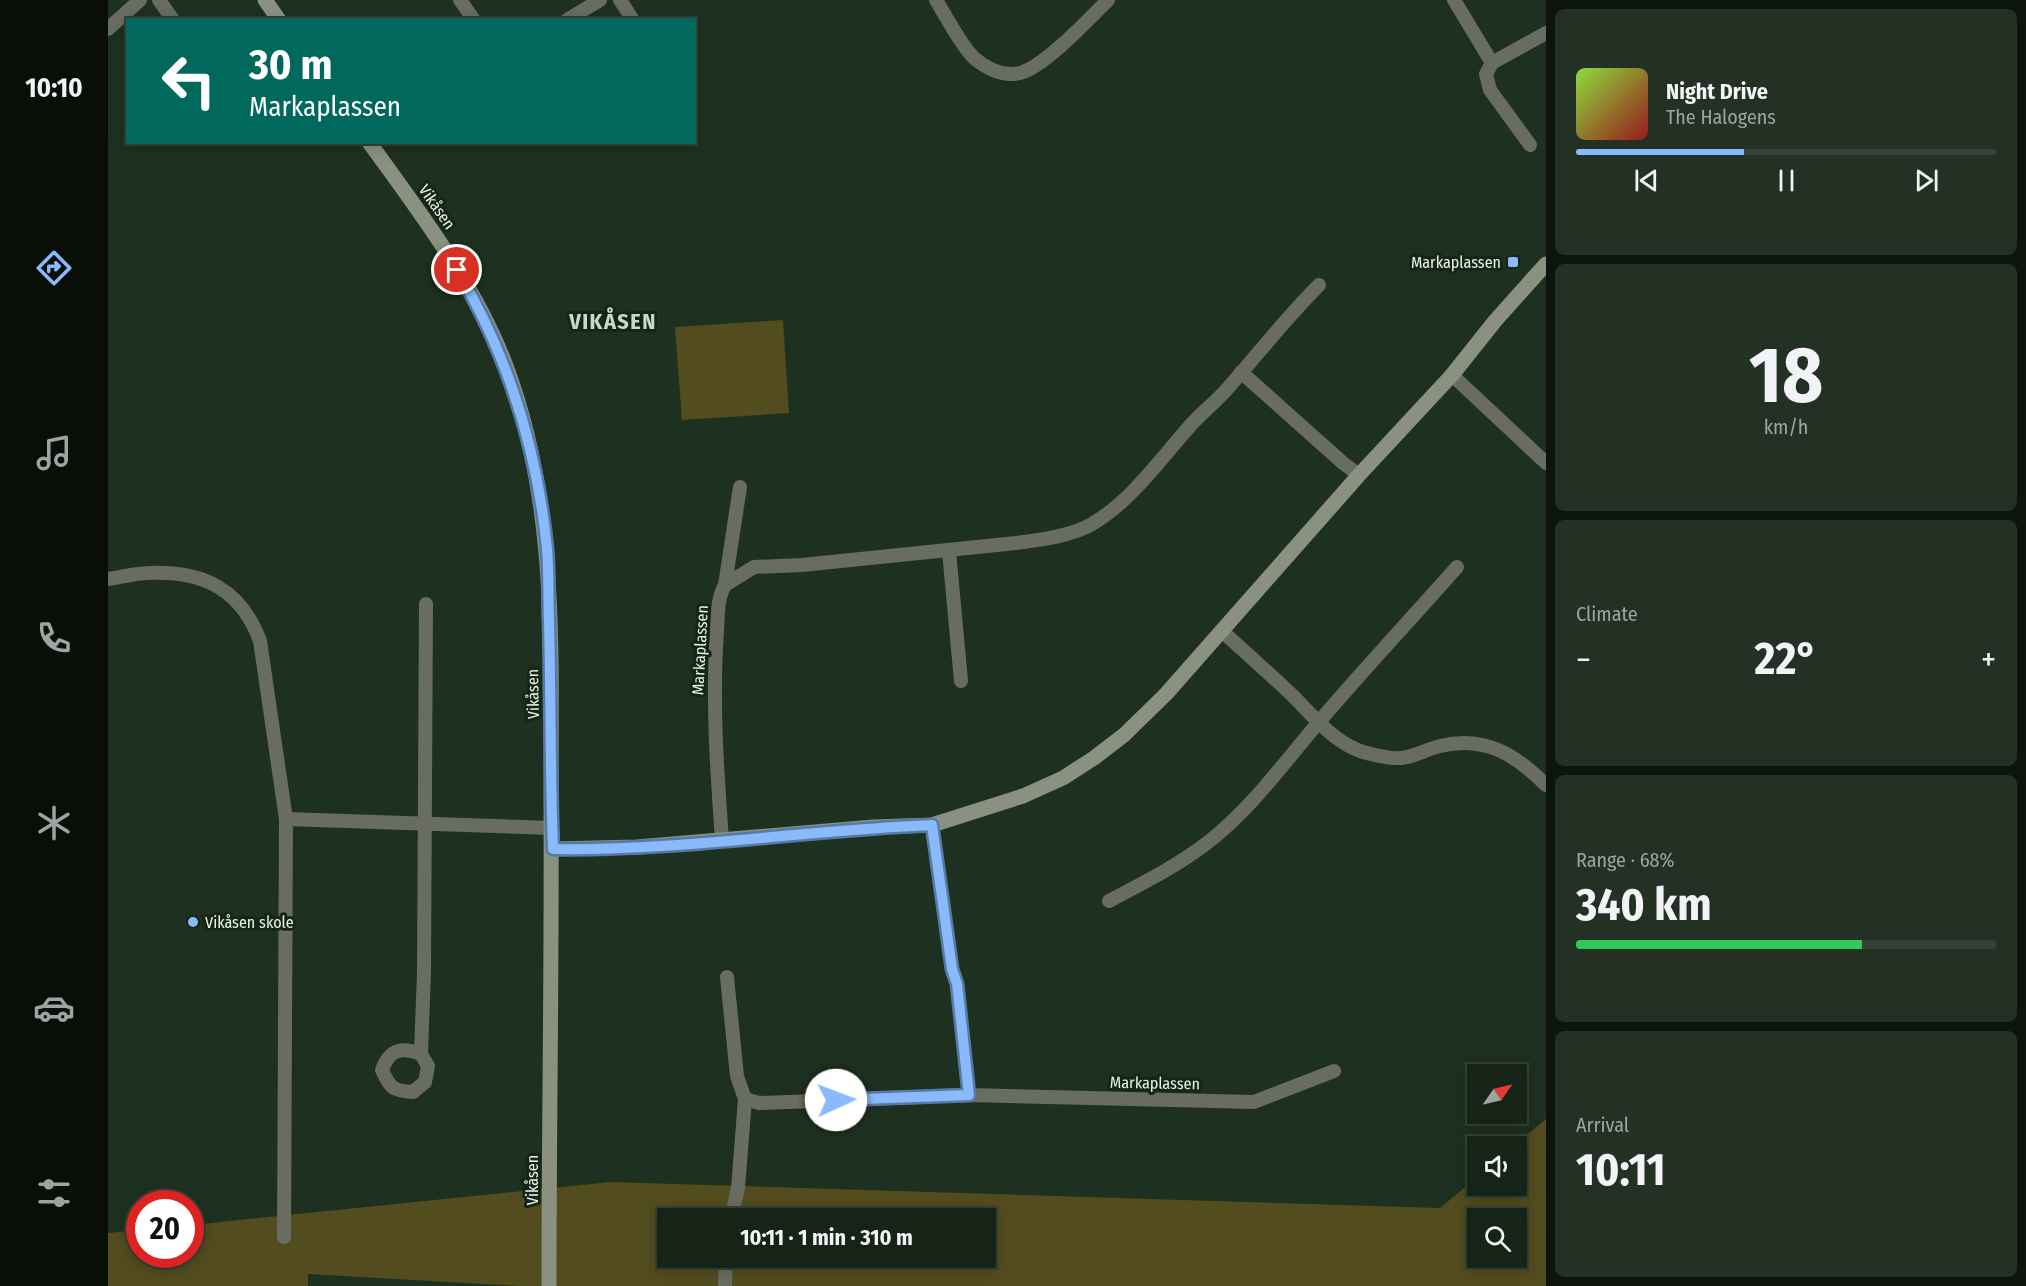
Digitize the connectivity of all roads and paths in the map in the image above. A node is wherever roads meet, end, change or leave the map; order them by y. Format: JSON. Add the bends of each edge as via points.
{"nodes":[{"id":1,"x":140,"y":0,"type":"edge"},
{"id":2,"x":159,"y":0,"type":"edge"},
{"id":3,"x":265,"y":0,"type":"edge"},
{"id":4,"x":460,"y":0,"type":"edge"},
{"id":5,"x":600,"y":0,"type":"edge"},
{"id":6,"x":620,"y":0,"type":"edge"},
{"id":7,"x":936,"y":0,"type":"edge"},
{"id":8,"x":1108,"y":0,"type":"edge"},
{"id":9,"x":1454,"y":0,"type":"edge"},
{"id":10,"x":172,"y":18,"type":"edge"},
{"id":11,"x":278,"y":18,"type":"edge"},
{"id":12,"x":473,"y":18,"type":"edge"},
{"id":13,"x":570,"y":18,"type":"edge"},
{"id":14,"x":632,"y":18,"type":"edge"},
{"id":15,"x":108,"y":29,"type":"edge"},
{"id":16,"x":1546,"y":33,"type":"edge"},
{"id":17,"x":1492,"y":63,"type":"junction"},
{"id":18,"x":373,"y":144,"type":"edge"},
{"id":19,"x":1530,"y":145,"type":"dead end"},
{"id":20,"x":1546,"y":264,"type":"edge"},
{"id":21,"x":1319,"y":285,"type":"dead end"},
{"id":22,"x":1241,"y":372,"type":"junction"},
{"id":23,"x":1452,"y":375,"type":"junction"},
{"id":24,"x":1546,"y":463,"type":"edge"},
{"id":25,"x":1359,"y":475,"type":"junction"},
{"id":26,"x":740,"y":487,"type":"dead end"},
{"id":27,"x":949,"y":551,"type":"junction"},
{"id":28,"x":1457,"y":567,"type":"dead end"},
{"id":29,"x":108,"y":579,"type":"edge"},
{"id":30,"x":724,"y":585,"type":"junction"},
{"id":31,"x":426,"y":604,"type":"dead end"},
{"id":32,"x":1222,"y":632,"type":"junction"},
{"id":33,"x":960,"y":681,"type":"dead end"},
{"id":34,"x":1319,"y":722,"type":"junction"},
{"id":35,"x":1546,"y":785,"type":"edge"},
{"id":36,"x":286,"y":819,"type":"junction"},
{"id":37,"x":424,"y":823,"type":"junction"},
{"id":38,"x":932,"y":825,"type":"junction"},
{"id":39,"x":552,"y":828,"type":"junction"},
{"id":40,"x":722,"y":840,"type":"junction"},
{"id":41,"x":553,"y":849,"type":"junction"},
{"id":42,"x":1109,"y":901,"type":"dead end"},
{"id":43,"x":727,"y":977,"type":"dead end"},
{"id":44,"x":421,"y":1054,"type":"dead end"},
{"id":45,"x":1334,"y":1071,"type":"dead end"},
{"id":46,"x":969,"y":1095,"type":"junction"},
{"id":47,"x":744,"y":1099,"type":"junction"},
{"id":48,"x":733,"y":1208,"type":"edge"},
{"id":49,"x":284,"y":1237,"type":"dead end"},
{"id":50,"x":726,"y":1268,"type":"edge"},
{"id":51,"x":549,"y":1286,"type":"edge"},
{"id":52,"x":725,"y":1286,"type":"edge"}],
"edges":[{"from":1,"to":15,"type":"lane"},
{"from":2,"to":10,"type":"lane"},
{"from":3,"to":11,"type":"street"},
{"from":4,"to":12,"type":"lane"},
{"from":5,"to":13,"type":"lane"},
{"from":6,"to":14,"type":"lane"},
{"from":7,"to":8,"type":"lane","via":[[972,56],[987,68],[1010,74],[1036,65]]},
{"from":9,"to":17,"type":"lane"},
{"from":16,"to":17,"type":"lane"},
{"from":17,"to":19,"type":"lane","via":[[1486,74],[1490,90]]},
{"from":18,"to":39,"type":"street","name":"Vikåsen","via":[[447,252],[478,306],[505,364],[523,419],[539,486],[547,550]]},
{"from":20,"to":23,"type":"street"},
{"from":21,"to":22,"type":"lane","name":"Markaplassen"},
{"from":22,"to":25,"type":"lane"},
{"from":22,"to":27,"type":"lane","name":"Markaplassen","via":[[1127,497],[1093,524],[1041,539]]},
{"from":23,"to":24,"type":"lane"},
{"from":23,"to":25,"type":"street"},
{"from":25,"to":32,"type":"street"},
{"from":26,"to":30,"type":"lane"},
{"from":27,"to":30,"type":"lane","name":"Markaplassen","via":[[754,567]]},
{"from":27,"to":33,"type":"lane"},
{"from":28,"to":34,"type":"lane"},
{"from":29,"to":36,"type":"lane","via":[[149,573],[193,576],[222,589],[246,611],[260,641]]},
{"from":30,"to":40,"type":"lane","name":"Markaplassen","via":[[715,664],[715,753]]},
{"from":31,"to":37,"type":"lane"},
{"from":32,"to":34,"type":"lane"},
{"from":32,"to":38,"type":"street","via":[[1166,694],[1094,758],[1063,778],[1023,796]]},
{"from":34,"to":35,"type":"lane","via":[[1345,743],[1377,756],[1401,758],[1457,742],[1500,749],[1528,767]]},
{"from":34,"to":42,"type":"lane","via":[[1260,791],[1208,843]]},
{"from":36,"to":37,"type":"lane"},
{"from":36,"to":49,"type":"lane"},
{"from":37,"to":39,"type":"lane"},
{"from":37,"to":44,"type":"lane"},
{"from":38,"to":40,"type":"street"},
{"from":38,"to":46,"type":"lane","via":[[957,984]]},
{"from":39,"to":41,"type":"street","name":"Vikåsen"},
{"from":40,"to":41,"type":"street","via":[[637,848]]},
{"from":41,"to":51,"type":"street","name":"Vikåsen"},
{"from":43,"to":47,"type":"lane","via":[[737,1076]]},
{"from":45,"to":46,"type":"lane","name":"Markaplassen","via":[[1254,1102]]},
{"from":46,"to":47,"type":"lane","name":"Markaplassen","via":[[767,1103]]},
{"from":47,"to":48,"type":"lane"},
{"from":50,"to":52,"type":"lane"}]}
